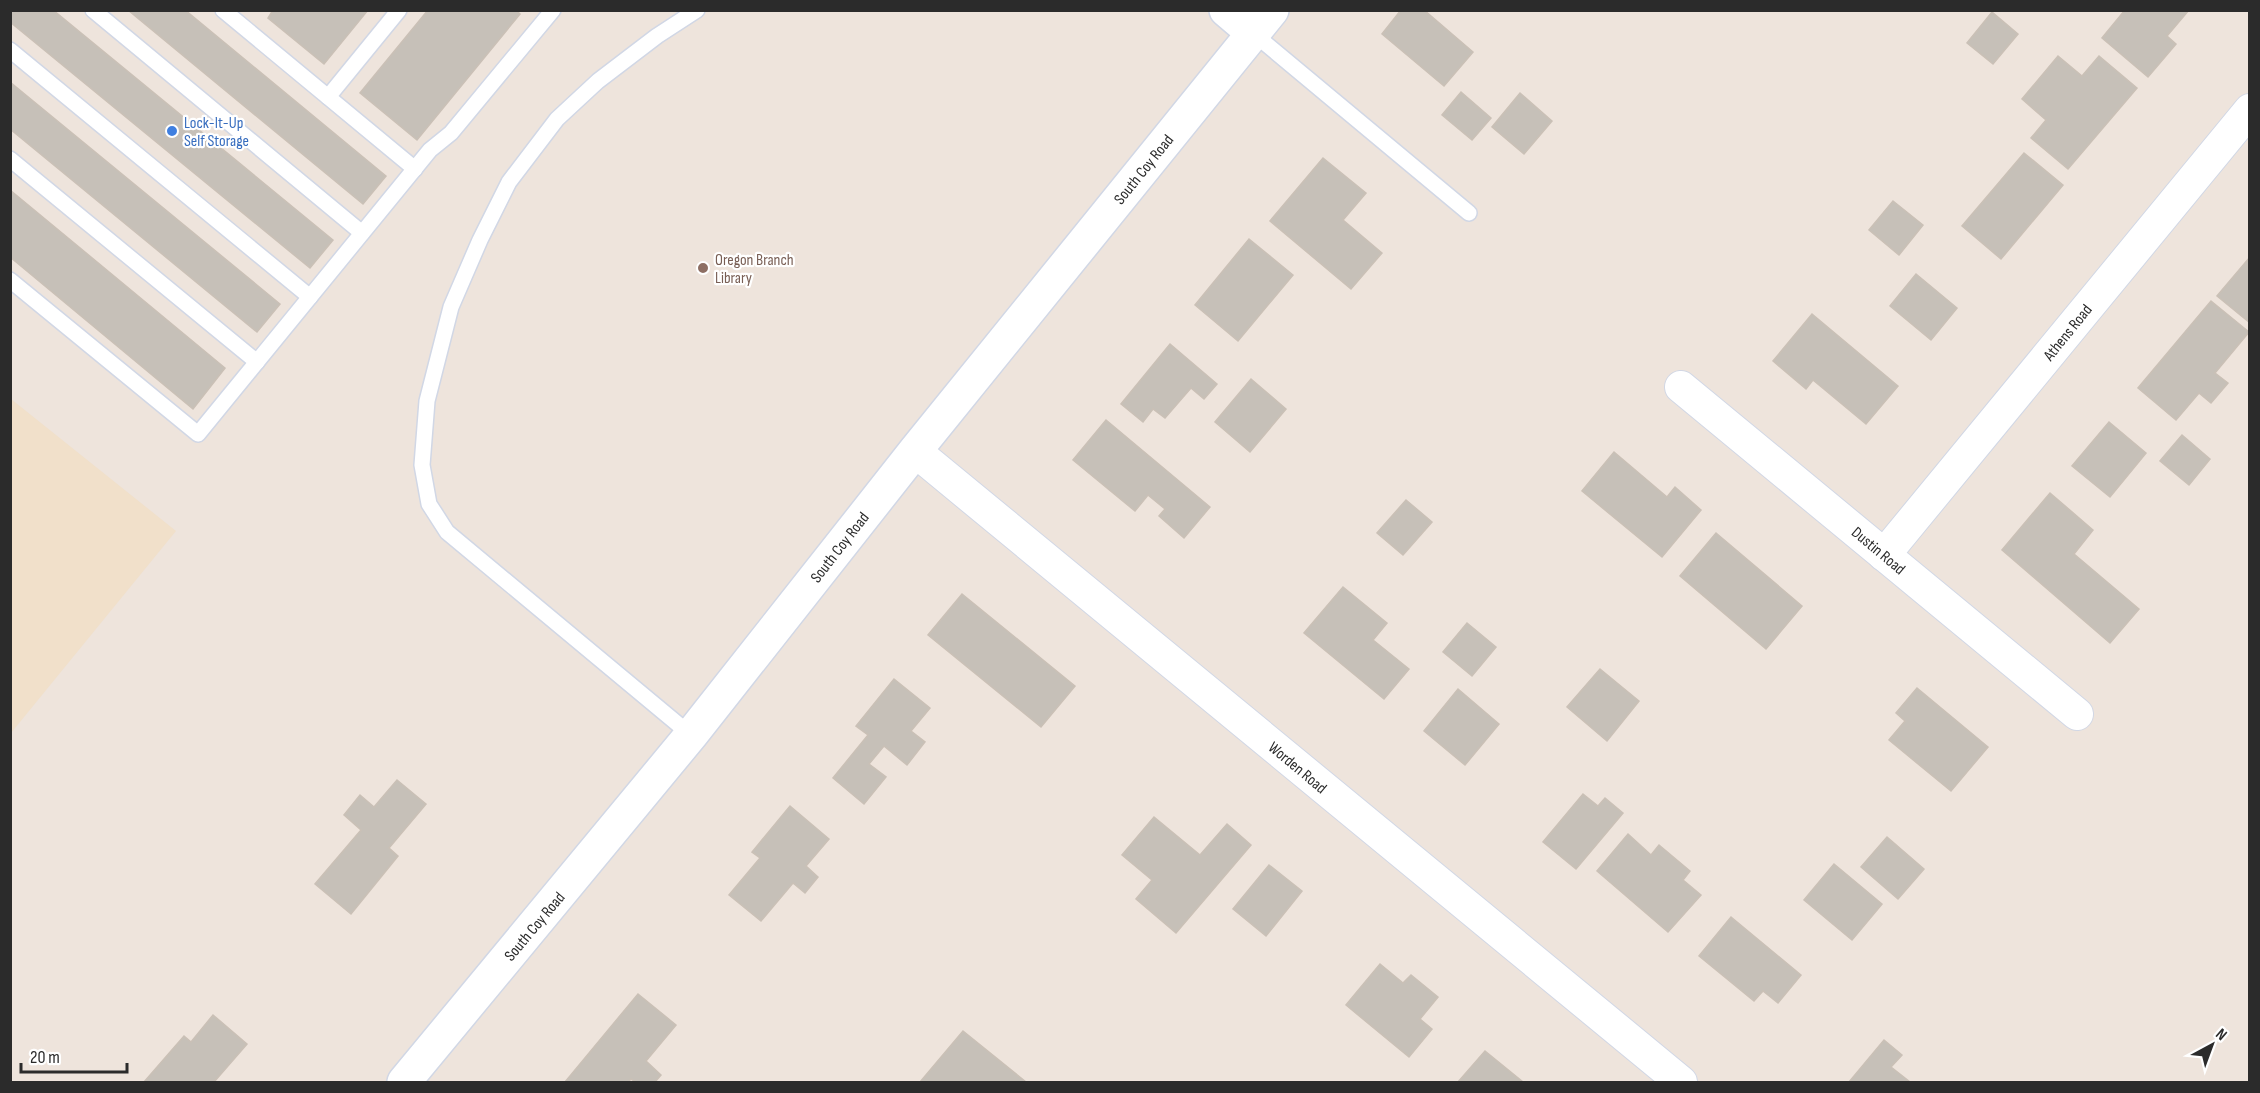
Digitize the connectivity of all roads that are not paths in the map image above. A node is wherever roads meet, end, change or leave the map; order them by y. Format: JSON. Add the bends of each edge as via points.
{"nodes":[{"id":1,"x":93,"y":10,"type":"edge"},
{"id":2,"x":223,"y":10,"type":"edge"},
{"id":3,"x":399,"y":10,"type":"edge"},
{"id":4,"x":697,"y":10,"type":"edge"},
{"id":5,"x":1226,"y":10,"type":"edge"},
{"id":6,"x":548,"y":12,"type":"edge"},
{"id":7,"x":240,"y":16,"type":"edge"},
{"id":8,"x":1262,"y":22,"type":"edge"},
{"id":9,"x":10,"y":50,"type":"edge"},
{"id":10,"x":328,"y":97,"type":"junction"},
{"id":11,"x":2250,"y":110,"type":"edge"},
{"id":12,"x":10,"y":159,"type":"edge"},
{"id":13,"x":415,"y":169,"type":"junction"},
{"id":14,"x":1469,"y":213,"type":"dead end"},
{"id":15,"x":362,"y":233,"type":"junction"},
{"id":16,"x":10,"y":280,"type":"edge"},
{"id":17,"x":310,"y":297,"type":"junction"},
{"id":18,"x":257,"y":362,"type":"junction"},
{"id":19,"x":1681,"y":387,"type":"dead end"},
{"id":20,"x":915,"y":450,"type":"junction"},
{"id":21,"x":1884,"y":555,"type":"junction"},
{"id":22,"x":2077,"y":714,"type":"dead end"},
{"id":23,"x":691,"y":735,"type":"junction"},
{"id":24,"x":404,"y":1083,"type":"edge"},
{"id":25,"x":1681,"y":1083,"type":"edge"}],
"edges":[{"from":1,"to":15,"type":"lane"},
{"from":2,"to":7,"type":"lane"},
{"from":3,"to":10,"type":"lane"},
{"from":4,"to":23,"type":"lane","via":[[598,81],[557,119],[509,182],[452,307],[427,401],[422,465],[429,504],[447,532]]},
{"from":5,"to":8,"type":"street"},
{"from":6,"to":13,"type":"lane","via":[[451,133]]},
{"from":7,"to":10,"type":"lane"},
{"from":8,"to":14,"type":"lane"},
{"from":8,"to":20,"type":"street","name":"South Coy Road"},
{"from":9,"to":17,"type":"lane"},
{"from":10,"to":13,"type":"lane"},
{"from":11,"to":21,"type":"street","name":"Athens Road"},
{"from":12,"to":18,"type":"lane"},
{"from":13,"to":15,"type":"lane"},
{"from":15,"to":17,"type":"lane"},
{"from":16,"to":18,"type":"lane","via":[[198,434]]},
{"from":17,"to":18,"type":"lane"},
{"from":19,"to":21,"type":"street","name":"Dustin Road"},
{"from":20,"to":23,"type":"street","name":"South Coy Road"},
{"from":20,"to":25,"type":"street","name":"Worden Road"},
{"from":21,"to":22,"type":"street","name":"Dustin Road"},
{"from":23,"to":24,"type":"street","name":"South Coy Road"}]}
